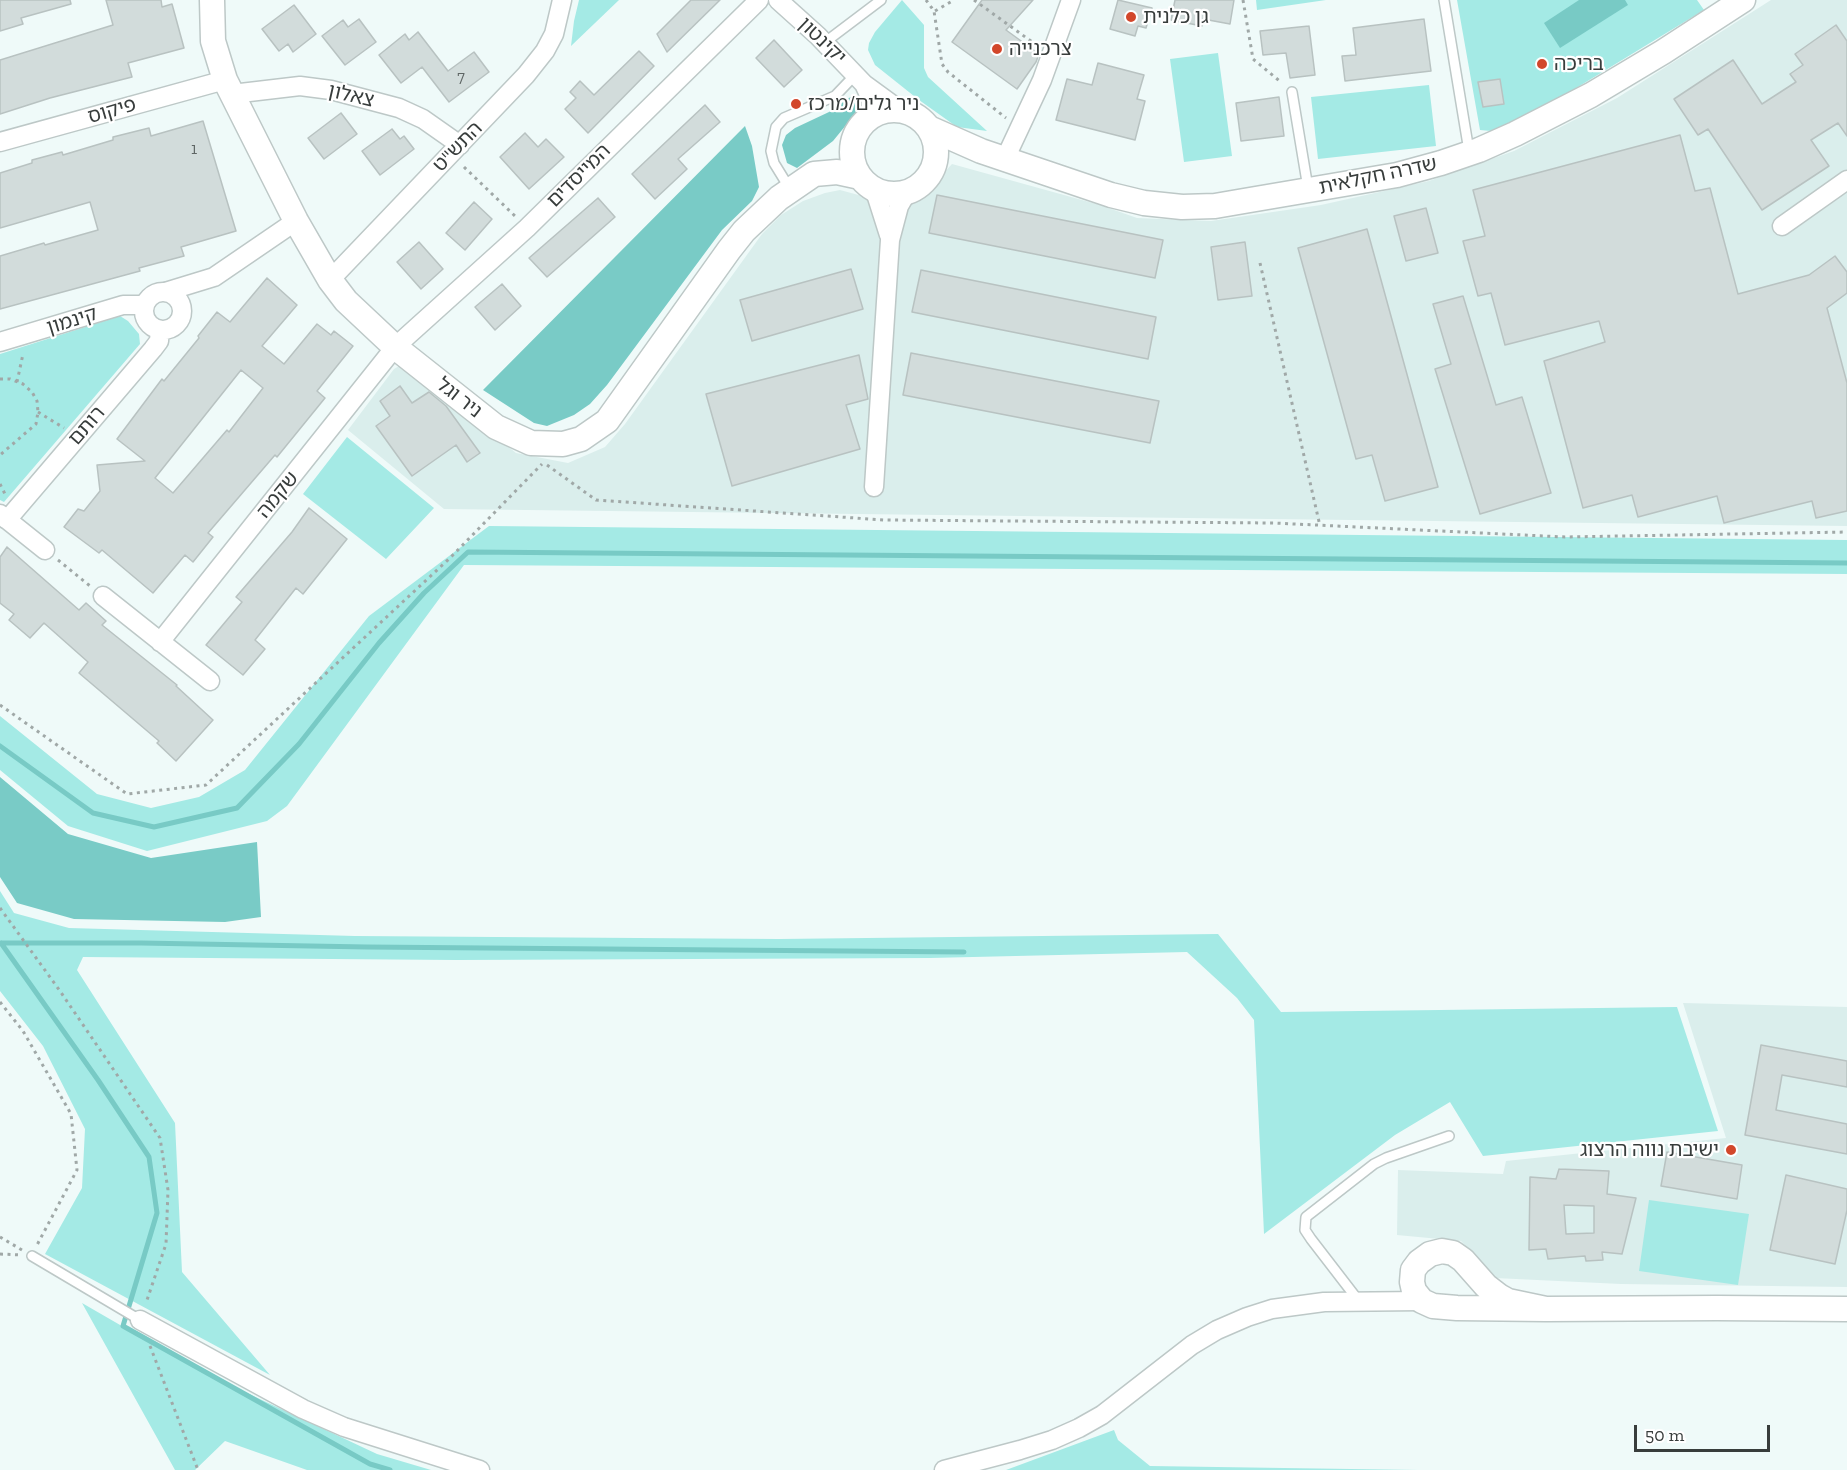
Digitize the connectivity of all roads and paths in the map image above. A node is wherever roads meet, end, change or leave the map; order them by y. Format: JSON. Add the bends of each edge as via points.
{"nodes":[{"id":1,"x":212,"y":0,"type":"edge"},
{"id":2,"x":562,"y":0,"type":"edge"},
{"id":3,"x":759,"y":0,"type":"edge"},
{"id":4,"x":778,"y":0,"type":"edge"},
{"id":5,"x":881,"y":0,"type":"edge"},
{"id":6,"x":926,"y":0,"type":"edge"},
{"id":7,"x":954,"y":0,"type":"edge"},
{"id":8,"x":974,"y":0,"type":"edge"},
{"id":9,"x":1071,"y":0,"type":"edge"},
{"id":10,"x":1243,"y":0,"type":"edge"},
{"id":11,"x":1444,"y":0,"type":"edge"},
{"id":12,"x":1743,"y":0,"type":"edge"},
{"id":13,"x":934,"y":11,"type":"junction"},
{"id":14,"x":824,"y":43,"type":"junction"},
{"id":15,"x":1052,"y":56,"type":"junction"},
{"id":16,"x":860,"y":79,"type":"junction"},
{"id":17,"x":228,"y":87,"type":"junction"},
{"id":18,"x":1292,"y":92,"type":"joint"},
{"id":19,"x":901,"y":111,"type":"junction"},
{"id":20,"x":866,"y":120,"type":"junction"},
{"id":21,"x":929,"y":128,"type":"junction"},
{"id":22,"x":1020,"y":128,"type":"junction"},
{"id":23,"x":853,"y":141,"type":"junction"},
{"id":24,"x":0,"y":142,"type":"edge"},
{"id":25,"x":455,"y":149,"type":"junction"},
{"id":26,"x":981,"y":151,"type":"junction"},
{"id":27,"x":1470,"y":153,"type":"junction"},
{"id":28,"x":1005,"y":159,"type":"junction"},
{"id":29,"x":933,"y":169,"type":"junction"},
{"id":30,"x":1847,"y":180,"type":"edge"},
{"id":31,"x":799,"y":184,"type":"junction"},
{"id":32,"x":868,"y":184,"type":"junction"},
{"id":33,"x":1308,"y":190,"type":"junction"},
{"id":34,"x":907,"y":192,"type":"junction"},
{"id":35,"x":296,"y":221,"type":"junction"},
{"id":36,"x":1782,"y":226,"type":"dead end"},
{"id":37,"x":527,"y":228,"type":"junction"},
{"id":38,"x":890,"y":240,"type":"junction"},
{"id":39,"x":1260,"y":263,"type":"dead end"},
{"id":40,"x":214,"y":277,"type":"junction"},
{"id":41,"x":330,"y":280,"type":"junction"},
{"id":42,"x":165,"y":292,"type":"junction"},
{"id":43,"x":145,"y":305,"type":"junction"},
{"id":44,"x":181,"y":320,"type":"junction"},
{"id":45,"x":160,"y":330,"type":"junction"},
{"id":46,"x":27,"y":334,"type":"junction"},
{"id":47,"x":0,"y":342,"type":"edge"},
{"id":48,"x":395,"y":347,"type":"junction"},
{"id":49,"x":0,"y":379,"type":"edge"},
{"id":50,"x":17,"y":382,"type":"junction"},
{"id":51,"x":38,"y":412,"type":"junction"},
{"id":52,"x":78,"y":436,"type":"junction"},
{"id":53,"x":0,"y":455,"type":"edge"},
{"id":54,"x":874,"y":488,"type":"dead end"},
{"id":55,"x":3,"y":517,"type":"edge"},
{"id":56,"x":1320,"y":526,"type":"junction"},
{"id":57,"x":1847,"y":532,"type":"edge"},
{"id":58,"x":45,"y":550,"type":"joint"},
{"id":59,"x":103,"y":596,"type":"joint"},
{"id":60,"x":160,"y":642,"type":"junction"},
{"id":61,"x":210,"y":681,"type":"dead end"},
{"id":62,"x":0,"y":705,"type":"edge"},
{"id":63,"x":0,"y":908,"type":"edge"},
{"id":64,"x":0,"y":1002,"type":"edge"},
{"id":65,"x":1449,"y":1136,"type":"dead end"},
{"id":66,"x":0,"y":1237,"type":"edge"},
{"id":67,"x":0,"y":1254,"type":"edge"},
{"id":68,"x":32,"y":1256,"type":"junction"},
{"id":69,"x":1422,"y":1301,"type":"junction"},
{"id":70,"x":1359,"y":1302,"type":"junction"},
{"id":71,"x":1546,"y":1309,"type":"junction"},
{"id":72,"x":1847,"y":1309,"type":"edge"},
{"id":73,"x":140,"y":1320,"type":"junction"},
{"id":74,"x":198,"y":1470,"type":"edge"},
{"id":75,"x":480,"y":1470,"type":"edge"},
{"id":76,"x":944,"y":1470,"type":"edge"}],
"edges":[{"from":1,"to":17,"type":"street","name":"ניר וגל","via":[[213,41]]},
{"from":2,"to":25,"type":"street","name":"התש\"ט","via":[[554,34],[545,51]]},
{"from":3,"to":37,"type":"street","name":"המייסדים"},
{"from":4,"to":14,"type":"street","name":"יקינטון"},
{"from":5,"to":14,"type":"lane"},
{"from":6,"to":13,"type":"path"},
{"from":7,"to":13,"type":"path"},
{"from":8,"to":15,"type":"path"},
{"from":9,"to":15,"type":"street"},
{"from":10,"to":18,"type":"path","via":[[1253,59]]},
{"from":11,"to":27,"type":"lane"},
{"from":12,"to":27,"type":"street","name":"שדרה חקלאית","via":[[1591,95],[1515,135]]},
{"from":13,"to":22,"type":"path","via":[[942,63],[948,72]]},
{"from":14,"to":16,"type":"street","name":"יקינטון"},
{"from":15,"to":22,"type":"street"},
{"from":16,"to":19,"type":"street","name":"יקינטון"},
{"from":16,"to":20,"type":"street","via":[[871,99]]},
{"from":16,"to":31,"type":"lane","via":[[835,96],[784,118],[776,127],[771,151],[774,163]]},
{"from":17,"to":24,"type":"street","name":"פיקוס"},
{"from":17,"to":25,"type":"street","name":"צאלון","via":[[300,86],[399,108],[423,119]]},
{"from":17,"to":35,"type":"street","name":"ניר וגל"},
{"from":18,"to":33,"type":"lane"},
{"from":19,"to":20,"type":"street","via":[[878,112]]},
{"from":19,"to":21,"type":"street","via":[[919,118]]},
{"from":20,"to":23,"type":"street"},
{"from":21,"to":26,"type":"street","name":"שדרה חקלאית"},
{"from":21,"to":29,"type":"street","via":[[936,148]]},
{"from":22,"to":28,"type":"street"},
{"from":23,"to":31,"type":"street","name":"ניר וגל"},
{"from":23,"to":32,"type":"street","via":[[856,171]]},
{"from":25,"to":37,"type":"path"},
{"from":25,"to":41,"type":"street","name":"התש\"ט"},
{"from":26,"to":28,"type":"street","name":"שדרה חקלאית"},
{"from":26,"to":29,"type":"street","name":"שדרה חקלאית","via":[[965,150],[951,155]]},
{"from":27,"to":33,"type":"street","name":"שדרה חקלאית","via":[[1397,175]]},
{"from":28,"to":33,"type":"street","name":"שדרה חקלאית","via":[[1111,195],[1182,207],[1215,206]]},
{"from":29,"to":34,"type":"street","via":[[926,181]]},
{"from":30,"to":36,"type":"street"},
{"from":31,"to":32,"type":"street","name":"ניר וגל","via":[[826,171],[848,173]]},
{"from":31,"to":48,"type":"street","name":"ניר וגל","via":[[744,231],[607,421],[581,439],[547,445],[513,436],[495,427]]},
{"from":32,"to":34,"type":"street","via":[[889,195]]},
{"from":32,"to":38,"type":"street"},
{"from":34,"to":38,"type":"street"},
{"from":35,"to":40,"type":"street"},
{"from":35,"to":41,"type":"street","name":"ניר וגל"},
{"from":37,"to":48,"type":"street","name":"המייסדים"},
{"from":38,"to":54,"type":"street"},
{"from":39,"to":56,"type":"path"},
{"from":40,"to":42,"type":"street"},
{"from":40,"to":44,"type":"street"},
{"from":41,"to":48,"type":"street","name":"ניר וגל","via":[[346,301]]},
{"from":42,"to":43,"type":"street","via":[[153,295]]},
{"from":42,"to":44,"type":"street","via":[[171,293],[183,307]]},
{"from":43,"to":45,"type":"street","via":[[148,324]]},
{"from":43,"to":46,"type":"street","name":"קינמון","via":[[123,305]]},
{"from":44,"to":45,"type":"street","via":[[172,329]]},
{"from":45,"to":52,"type":"street","name":"רותם","via":[[153,349]]},
{"from":46,"to":47,"type":"street","name":"קינמון"},
{"from":46,"to":50,"type":"path"},
{"from":48,"to":60,"type":"street","name":"שקמה"},
{"from":49,"to":50,"type":"path"},
{"from":50,"to":51,"type":"path","via":[[32,392]]},
{"from":51,"to":52,"type":"path"},
{"from":51,"to":53,"type":"path","via":[[36,424]]},
{"from":52,"to":55,"type":"street","name":"רותם"},
{"from":55,"to":58,"type":"street","name":"רותם"},
{"from":56,"to":57,"type":"path","via":[[1565,537]]},
{"from":56,"to":62,"type":"path","via":[[884,520],[596,500],[544,462],[450,558],[206,785],[127,794]]},
{"from":58,"to":59,"type":"path"},
{"from":59,"to":60,"type":"street"},
{"from":60,"to":61,"type":"street"},
{"from":63,"to":73,"type":"path","via":[[160,1138],[168,1190],[166,1244]]},
{"from":64,"to":68,"type":"path","via":[[23,1031],[71,1114],[77,1170]]},
{"from":65,"to":70,"type":"lane","via":[[1374,1164],[1306,1217],[1305,1230]]},
{"from":66,"to":68,"type":"path"},
{"from":67,"to":68,"type":"path"},
{"from":68,"to":73,"type":"lane"},
{"from":69,"to":70,"type":"street"},
{"from":69,"to":71,"type":"street","via":[[1457,1308]]},
{"from":69,"to":71,"type":"street","via":[[1414,1291],[1413,1270],[1430,1254],[1442,1251],[1463,1260],[1486,1286],[1508,1301]]},
{"from":70,"to":76,"type":"street","via":[[1298,1304],[1247,1317],[1192,1345],[1102,1415],[1079,1428],[1020,1450]]},
{"from":71,"to":72,"type":"street"},
{"from":73,"to":74,"type":"path"},
{"from":73,"to":75,"type":"street","via":[[303,1409],[344,1427]]}]}
